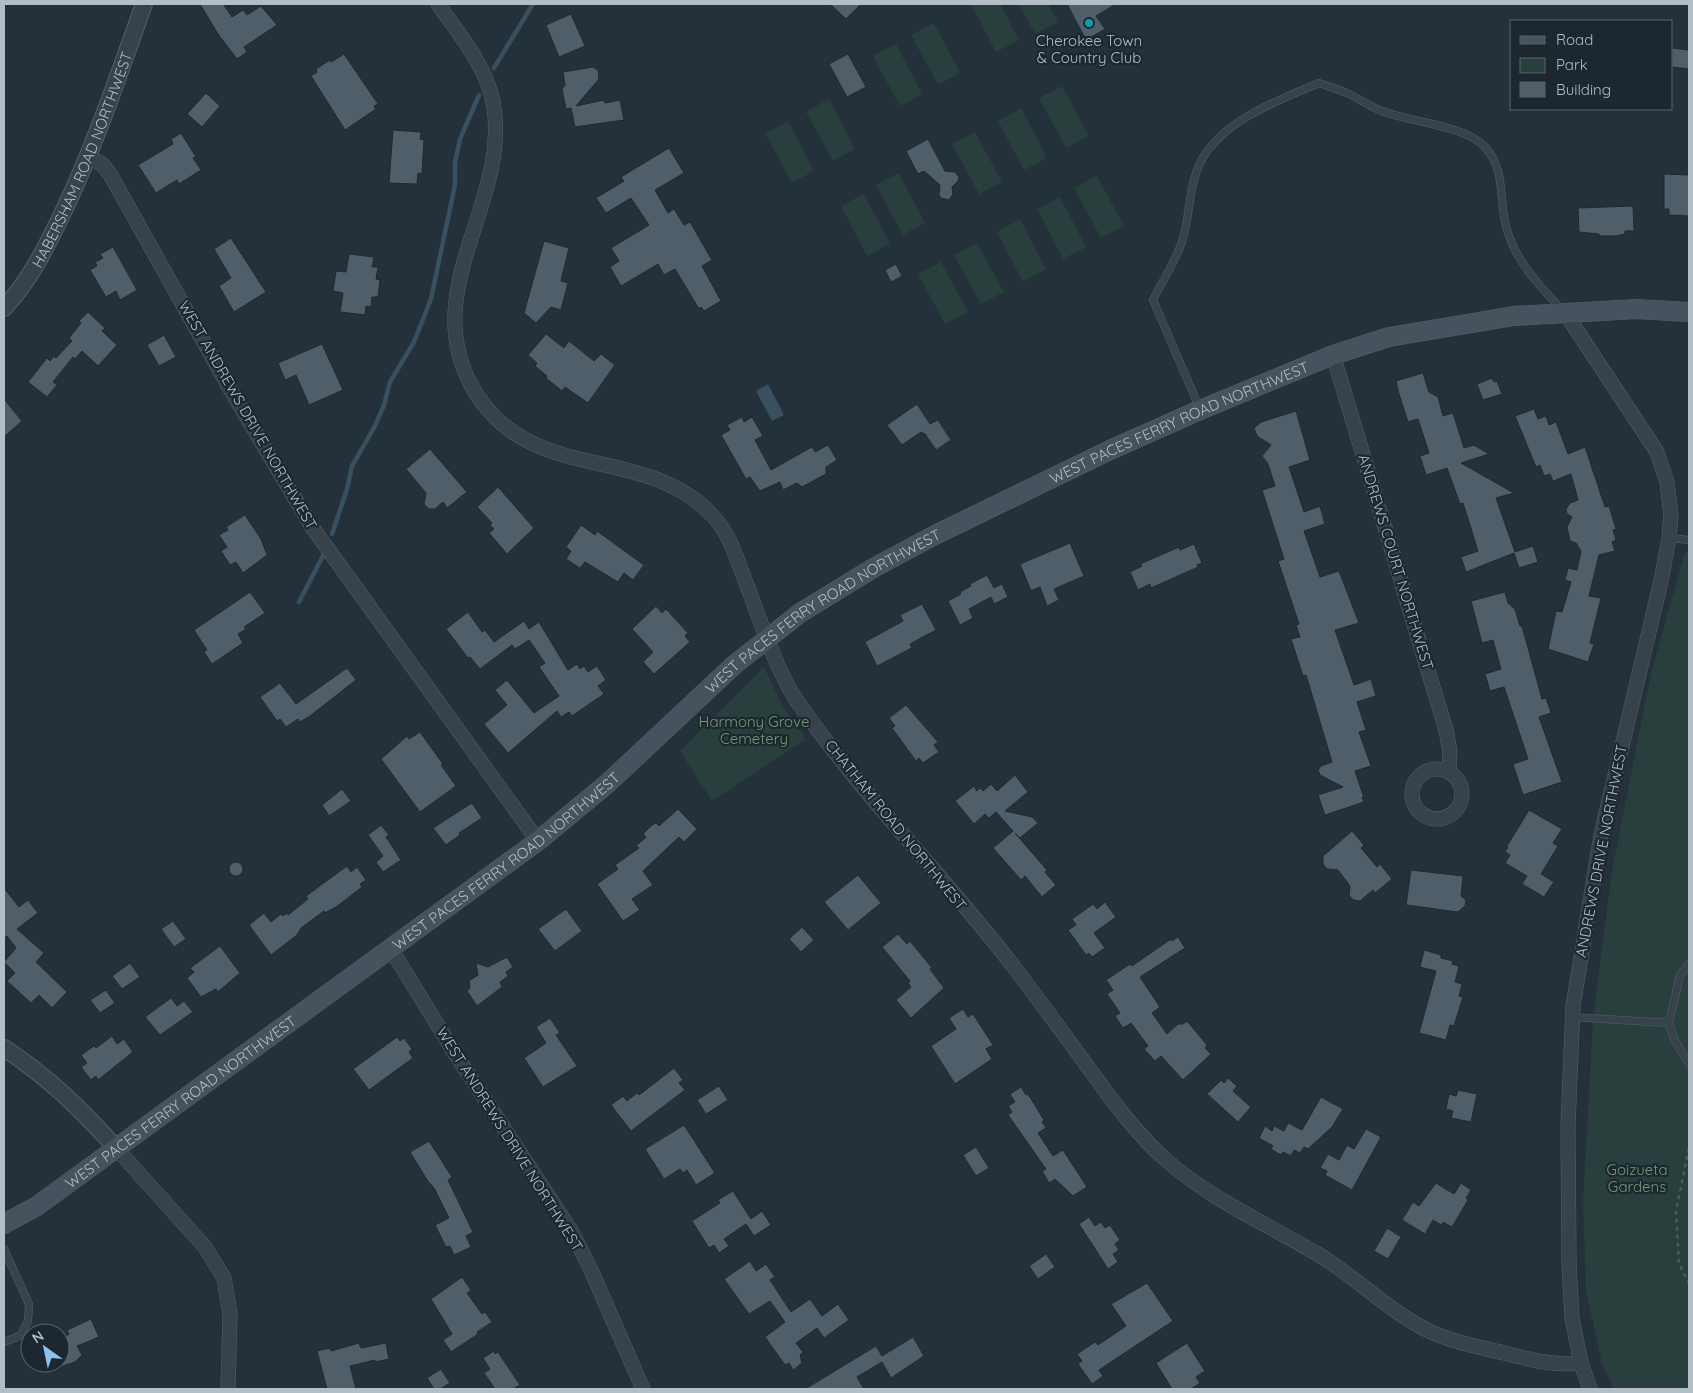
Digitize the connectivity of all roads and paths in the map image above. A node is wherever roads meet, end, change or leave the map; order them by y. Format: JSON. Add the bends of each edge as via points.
{"nodes":[{"id":1,"x":144,"y":4,"type":"edge"},
{"id":2,"x":438,"y":4,"type":"edge"},
{"id":3,"x":88,"y":157,"type":"junction"},
{"id":4,"x":4,"y":308,"type":"edge"},
{"id":5,"x":1689,"y":312,"type":"edge"},
{"id":6,"x":1566,"y":314,"type":"junction"},
{"id":7,"x":1333,"y":355,"type":"junction"},
{"id":8,"x":1200,"y":410,"type":"junction"},
{"id":9,"x":1669,"y":538,"type":"junction"},
{"id":10,"x":1689,"y":540,"type":"edge"},
{"id":11,"x":767,"y":637,"type":"junction"},
{"id":12,"x":1449,"y":772,"type":"dead end"},
{"id":13,"x":538,"y":841,"type":"junction"},
{"id":14,"x":390,"y":949,"type":"junction"},
{"id":15,"x":1689,"y":964,"type":"edge"},
{"id":16,"x":1572,"y":1017,"type":"junction"},
{"id":17,"x":1669,"y":1023,"type":"junction"},
{"id":18,"x":4,"y":1048,"type":"edge"},
{"id":19,"x":1689,"y":1064,"type":"edge"},
{"id":20,"x":116,"y":1148,"type":"junction"},
{"id":21,"x":1689,"y":1148,"type":"edge"},
{"id":22,"x":4,"y":1224,"type":"edge"},
{"id":23,"x":4,"y":1249,"type":"edge"},
{"id":24,"x":1689,"y":1283,"type":"edge"},
{"id":25,"x":4,"y":1342,"type":"edge"},
{"id":26,"x":1581,"y":1362,"type":"junction"},
{"id":27,"x":228,"y":1389,"type":"edge"},
{"id":28,"x":643,"y":1389,"type":"edge"},
{"id":29,"x":1590,"y":1389,"type":"edge"}],
"edges":[{"from":1,"to":3,"type":"street","name":"HABERSHAM ROAD NORTHWEST"},
{"from":2,"to":11,"type":"street","name":"CHATHAM ROAD NORTHWEST","via":[[484,74],[496,125],[494,158],[458,280],[454,307],[457,347],[472,386],[498,420],[533,445],[560,455],[657,479],[681,489],[699,502],[717,520],[731,542]]},
{"from":3,"to":4,"type":"street","name":"HABERSHAM ROAD NORTHWEST","via":[[43,256],[20,291]]},
{"from":3,"to":13,"type":"street","name":"WEST ANDREWS DRIVE NORTHWEST","via":[[102,164],[110,174],[230,389],[312,527]]},
{"from":5,"to":6,"type":"main road","name":"WEST PACES FERRY ROAD NORTHWEST","via":[[1636,310]]},
{"from":6,"to":7,"type":"main road","name":"WEST PACES FERRY ROAD NORTHWEST","via":[[1472,321],[1389,337]]},
{"from":6,"to":8,"type":"lane","via":[[1529,275],[1514,250],[1506,228],[1503,188],[1494,159],[1484,146],[1471,136],[1382,111],[1350,94],[1319,83],[1278,101],[1233,127],[1200,163],[1183,241],[1153,300]]},
{"from":6,"to":9,"type":"street","name":"ANDREWS DRIVE NORTHWEST","via":[[1657,452],[1667,482],[1671,515]]},
{"from":7,"to":8,"type":"main road","name":"WEST PACES FERRY ROAD NORTHWEST"},
{"from":7,"to":12,"type":"street","name":"ANDREWS COURT NORTHWEST","via":[[1446,730]]},
{"from":8,"to":11,"type":"main road","name":"WEST PACES FERRY ROAD NORTHWEST","via":[[1026,489],[935,535],[867,572]]},
{"from":9,"to":10,"type":"lane"},
{"from":9,"to":16,"type":"street","name":"ANDREWS DRIVE NORTHWEST","via":[[1601,835]]},
{"from":11,"to":13,"type":"main road","name":"WEST PACES FERRY ROAD NORTHWEST","via":[[608,783]]},
{"from":11,"to":26,"type":"street","name":"CHATHAM ROAD NORTHWEST","via":[[793,696],[816,727],[1012,964],[1126,1119],[1162,1157],[1209,1192],[1322,1256],[1429,1331],[1544,1363]]},
{"from":13,"to":14,"type":"main road","name":"WEST PACES FERRY ROAD NORTHWEST"},
{"from":14,"to":20,"type":"main road","name":"WEST PACES FERRY ROAD NORTHWEST"},
{"from":14,"to":28,"type":"street","name":"WEST ANDREWS DRIVE NORTHWEST","via":[[572,1232],[592,1270]]},
{"from":15,"to":17,"type":"lane","via":[[1680,975]]},
{"from":16,"to":17,"type":"lane"},
{"from":16,"to":26,"type":"street","name":"ANDREWS DRIVE NORTHWEST","via":[[1568,1125],[1569,1262],[1572,1318]]},
{"from":17,"to":19,"type":"lane","via":[[1674,1039]]},
{"from":18,"to":20,"type":"street","via":[[54,1083]]},
{"from":20,"to":22,"type":"main road","name":"WEST PACES FERRY ROAD NORTHWEST","via":[[36,1206]]},
{"from":20,"to":27,"type":"street","via":[[205,1247],[224,1278],[230,1314]]},
{"from":21,"to":24,"type":"path","via":[[1676,1211],[1679,1264]]},
{"from":23,"to":25,"type":"lane","via":[[29,1304],[28,1321],[20,1336]]},
{"from":26,"to":29,"type":"street","name":"ANDREWS DRIVE NORTHWEST"}]}
